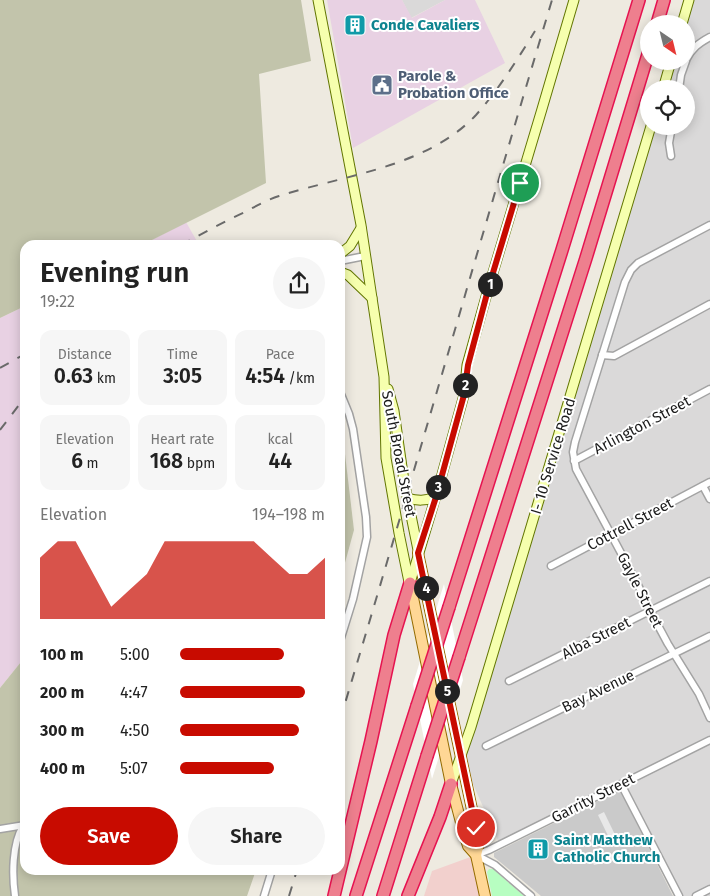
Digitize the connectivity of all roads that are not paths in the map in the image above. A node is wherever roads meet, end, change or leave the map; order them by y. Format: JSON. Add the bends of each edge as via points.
{"nodes":[{"id":1,"x":318,"y":0,"type":"edge"},
{"id":2,"x":574,"y":0,"type":"edge"},
{"id":3,"x":639,"y":0,"type":"edge"},
{"id":4,"x":664,"y":0,"type":"edge"},
{"id":5,"x":689,"y":0,"type":"edge"},
{"id":6,"x":660,"y":15,"type":"edge"},
{"id":7,"x":685,"y":15,"type":"edge"},
{"id":8,"x":710,"y":37,"type":"edge"},
{"id":9,"x":695,"y":46,"type":"edge"},
{"id":10,"x":643,"y":70,"type":"edge"},
{"id":11,"x":648,"y":135,"type":"edge"},
{"id":12,"x":670,"y":135,"type":"edge"},
{"id":13,"x":671,"y":156,"type":"dead end"},
{"id":14,"x":710,"y":225,"type":"edge"},
{"id":15,"x":361,"y":228,"type":"junction"},
{"id":16,"x":345,"y":250,"type":"edge"},
{"id":17,"x":365,"y":256,"type":"junction"},
{"id":18,"x":345,"y":260,"type":"edge"},
{"id":19,"x":345,"y":274,"type":"edge"},
{"id":20,"x":372,"y":298,"type":"junction"},
{"id":21,"x":710,"y":304,"type":"edge"},
{"id":22,"x":602,"y":355,"type":"junction"},
{"id":23,"x":384,"y":377,"type":"junction"},
{"id":24,"x":710,"y":389,"type":"edge"},
{"id":25,"x":345,"y":404,"type":"edge"},
{"id":26,"x":574,"y":461,"type":"junction"},
{"id":27,"x":710,"y":482,"type":"edge"},
{"id":28,"x":703,"y":486,"type":"junction"},
{"id":29,"x":436,"y":497,"type":"junction"},
{"id":30,"x":407,"y":498,"type":"junction"},
{"id":31,"x":710,"y":499,"type":"edge"},
{"id":32,"x":611,"y":534,"type":"junction"},
{"id":33,"x":418,"y":553,"type":"junction"},
{"id":34,"x":551,"y":566,"type":"dead end"},
{"id":35,"x":710,"y":581,"type":"edge"},
{"id":36,"x":410,"y":583,"type":"junction"},
{"id":37,"x":650,"y":611,"type":"junction"},
{"id":38,"x":345,"y":624,"type":"edge"},
{"id":39,"x":710,"y":636,"type":"edge"},
{"id":40,"x":675,"y":653,"type":"junction"},
{"id":41,"x":510,"y":681,"type":"dead end"},
{"id":42,"x":710,"y":718,"type":"edge"},
{"id":43,"x":710,"y":740,"type":"edge"},
{"id":44,"x":486,"y":746,"type":"dead end"},
{"id":45,"x":461,"y":757,"type":"junction"},
{"id":46,"x":451,"y":784,"type":"junction"},
{"id":47,"x":621,"y":784,"type":"junction"},
{"id":48,"x":20,"y":826,"type":"edge"},
{"id":49,"x":0,"y":830,"type":"edge"},
{"id":50,"x":20,"y":831,"type":"edge"},
{"id":51,"x":345,"y":850,"type":"edge"},
{"id":52,"x":476,"y":855,"type":"junction"},
{"id":53,"x":270,"y":875,"type":"edge"},
{"id":54,"x":339,"y":875,"type":"edge"},
{"id":55,"x":710,"y":889,"type":"edge"},
{"id":56,"x":15,"y":896,"type":"edge"},
{"id":57,"x":264,"y":896,"type":"edge"},
{"id":58,"x":334,"y":896,"type":"edge"},
{"id":59,"x":356,"y":896,"type":"edge"},
{"id":60,"x":383,"y":896,"type":"edge"},
{"id":61,"x":408,"y":896,"type":"edge"},
{"id":62,"x":485,"y":896,"type":"edge"},
{"id":63,"x":531,"y":896,"type":"edge"},
{"id":64,"x":678,"y":896,"type":"edge"},
{"id":65,"x":696,"y":896,"type":"edge"}],
"edges":[{"from":1,"to":15,"type":"main road","name":"South Broad Street"},
{"from":2,"to":29,"type":"main road","via":[[487,295]]},
{"from":3,"to":59,"type":"highway","bridge":true},
{"from":4,"to":6,"type":"highway"},
{"from":5,"to":7,"type":"main road"},
{"from":8,"to":9,"type":"street"},
{"from":10,"to":60,"type":"highway","bridge":true},
{"from":11,"to":45,"type":"main road","name":"I- 10 Service Road"},
{"from":12,"to":13,"type":"street"},
{"from":14,"to":22,"type":"street","via":[[638,263],[631,270]]},
{"from":15,"to":16,"type":"main road"},
{"from":15,"to":17,"type":"main road","name":"South Broad Street"},
{"from":17,"to":18,"type":"street"},
{"from":17,"to":20,"type":"main road","name":"South Broad Street"},
{"from":19,"to":20,"type":"main road"},
{"from":20,"to":23,"type":"main road","name":"South Broad Street"},
{"from":21,"to":22,"type":"street","via":[[614,356]]},
{"from":22,"to":26,"type":"street","via":[[575,442]]},
{"from":23,"to":30,"type":"main road","name":"South Broad Street","via":[[394,411]]},
{"from":23,"to":36,"type":"main road","name":"South Broad Street","via":[[386,458]]},
{"from":24,"to":26,"type":"street","name":"Arlington Street"},
{"from":25,"to":38,"type":"street","via":[[353,428],[367,537]]},
{"from":26,"to":32,"type":"street","name":"Gayle Street"},
{"from":27,"to":28,"type":"street","name":"Cottrell Street"},
{"from":28,"to":31,"type":"street"},
{"from":28,"to":32,"type":"street","name":"Cottrell Street"},
{"from":29,"to":30,"type":"main road","via":[[420,501]]},
{"from":29,"to":33,"type":"main road"},
{"from":30,"to":33,"type":"main road","name":"South Broad Street"},
{"from":32,"to":34,"type":"street","name":"Cottrell Street"},
{"from":32,"to":37,"type":"street","name":"Gayle Street"},
{"from":33,"to":36,"type":"main road"},
{"from":33,"to":45,"type":"main road","name":"South Broad Street"},
{"from":35,"to":37,"type":"street","name":"Alba Street"},
{"from":36,"to":46,"type":"main road","name":"South Broad Street"},
{"from":36,"to":51,"type":"highway","via":[[394,635]]},
{"from":37,"to":40,"type":"street","name":"Gayle Street"},
{"from":37,"to":41,"type":"street","name":"Alba Street"},
{"from":39,"to":40,"type":"street","name":"Bay Avenue"},
{"from":40,"to":42,"type":"street","name":"Gayle Street"},
{"from":40,"to":44,"type":"street","name":"Bay Avenue"},
{"from":43,"to":47,"type":"street","name":"Garrity Street"},
{"from":45,"to":46,"type":"main road","name":"I- 10 Service Road"},
{"from":45,"to":52,"type":"main road","name":"South Broad Street","via":[[479,843]]},
{"from":46,"to":52,"type":"main road","name":"South Broad Street","via":[[468,846]]},
{"from":46,"to":61,"type":"highway"},
{"from":47,"to":52,"type":"street","name":"Garrity Street"},
{"from":47,"to":64,"type":"street"},
{"from":48,"to":49,"type":"street"},
{"from":50,"to":56,"type":"street","via":[[12,880]]},
{"from":52,"to":62,"type":"main road","name":"South Broad Street"},
{"from":52,"to":63,"type":"street","via":[[495,865]]},
{"from":53,"to":57,"type":"street"},
{"from":54,"to":58,"type":"highway"},
{"from":55,"to":65,"type":"street"}]}
